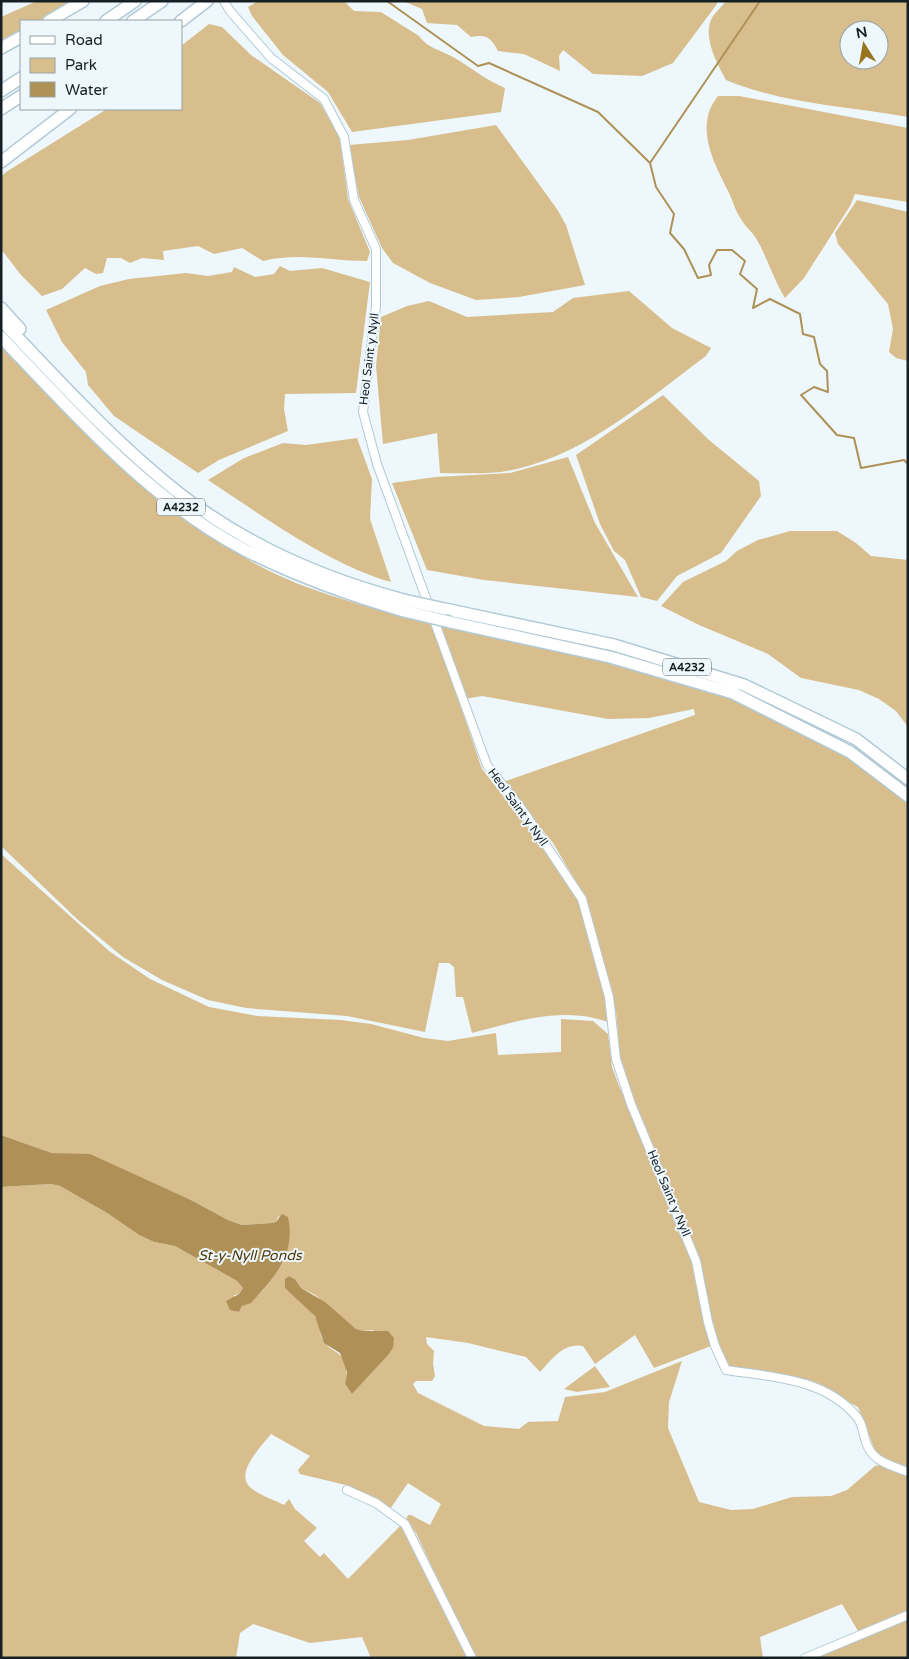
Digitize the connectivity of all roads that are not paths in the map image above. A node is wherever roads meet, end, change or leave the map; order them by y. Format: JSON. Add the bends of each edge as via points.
{"nodes":[{"id":1,"x":83,"y":1,"type":"edge"},
{"id":2,"x":135,"y":1,"type":"edge"},
{"id":3,"x":162,"y":1,"type":"edge"},
{"id":4,"x":224,"y":1,"type":"edge"},
{"id":5,"x":205,"y":3,"type":"edge"},
{"id":6,"x":50,"y":20,"type":"edge"},
{"id":7,"x":107,"y":20,"type":"edge"},
{"id":8,"x":134,"y":20,"type":"edge"},
{"id":9,"x":182,"y":20,"type":"edge"},
{"id":10,"x":20,"y":38,"type":"edge"},
{"id":11,"x":1,"y":48,"type":"edge"},
{"id":12,"x":20,"y":79,"type":"edge"},
{"id":13,"x":1,"y":91,"type":"edge"},
{"id":14,"x":20,"y":97,"type":"edge"},
{"id":15,"x":1,"y":109,"type":"edge"},
{"id":16,"x":63,"y":110,"type":"edge"},
{"id":17,"x":69,"y":110,"type":"edge"},
{"id":18,"x":1,"y":154,"type":"edge"},
{"id":19,"x":1,"y":162,"type":"edge"},
{"id":20,"x":1,"y":308,"type":"edge"},
{"id":21,"x":1,"y":320,"type":"edge"},
{"id":22,"x":1,"y":337,"type":"edge"},
{"id":23,"x":94,"y":416,"type":"junction"},
{"id":24,"x":404,"y":606,"type":"junction"},
{"id":25,"x":908,"y":779,"type":"edge"},
{"id":26,"x":908,"y":796,"type":"edge"},
{"id":27,"x":908,"y":1472,"type":"edge"},
{"id":28,"x":347,"y":1490,"type":"dead end"},
{"id":29,"x":908,"y":1615,"type":"edge"},
{"id":30,"x":472,"y":1658,"type":"edge"},
{"id":31,"x":805,"y":1658,"type":"edge"}],
"edges":[{"from":1,"to":6,"type":"highway"},
{"from":2,"to":7,"type":"highway"},
{"from":3,"to":8,"type":"highway"},
{"from":4,"to":27,"type":"street","name":"Heol Saint y Nyll","via":[[271,58],[324,99],[344,137],[354,200],[376,249],[376,308],[363,412],[377,464],[488,764],[582,899],[609,997],[616,1059],[631,1104],[696,1261],[708,1322],[726,1370],[800,1381],[842,1403],[859,1419],[872,1456]]},
{"from":5,"to":9,"type":"highway"},
{"from":10,"to":11,"type":"highway"},
{"from":12,"to":13,"type":"highway"},
{"from":14,"to":15,"type":"highway"},
{"from":16,"to":18,"type":"highway"},
{"from":17,"to":19,"type":"highway"},
{"from":20,"to":23,"type":"highway"},
{"from":21,"to":23,"type":"highway","number":"A4232"},
{"from":22,"to":24,"type":"highway","number":"A4232","via":[[112,451],[203,524],[244,549],[311,581]]},
{"from":23,"to":24,"type":"highway","number":"A4232","via":[[181,494],[232,529],[282,556]]},
{"from":24,"to":25,"type":"highway","number":"A4232","bridge":true,"via":[[445,609],[614,645],[744,685],[856,739]]},
{"from":24,"to":26,"type":"highway","number":"A4232","bridge":true,"via":[[450,622],[610,656],[733,693],[850,752]]},
{"from":28,"to":30,"type":"street","via":[[376,1504],[405,1524]]},
{"from":29,"to":31,"type":"street"}]}
